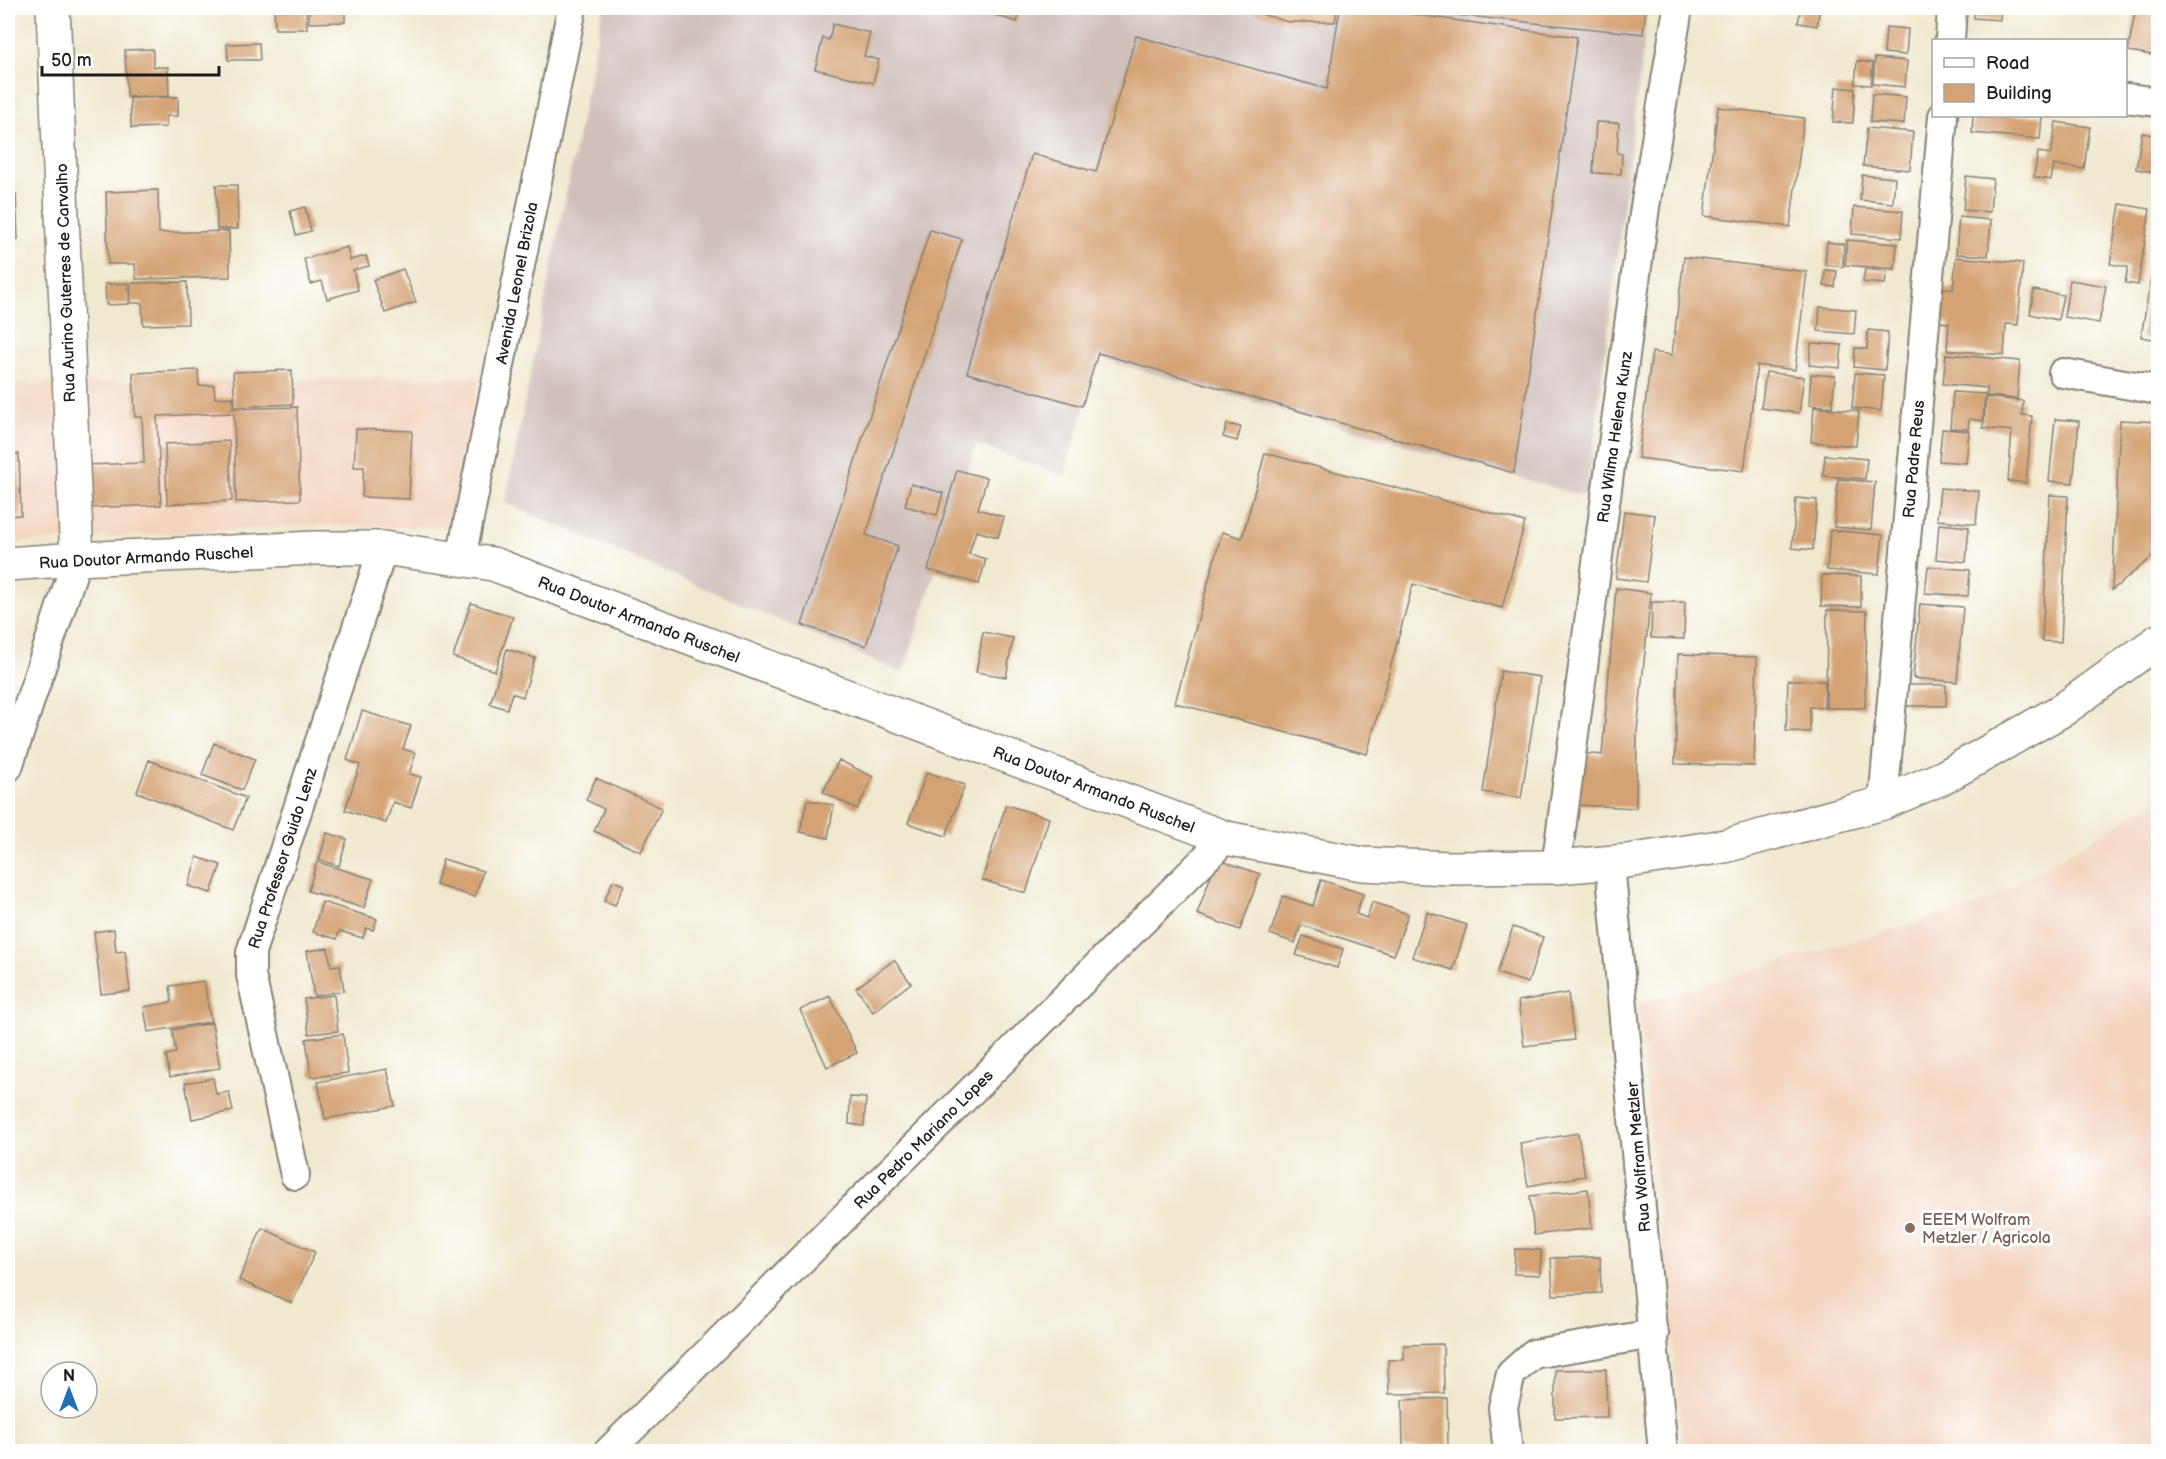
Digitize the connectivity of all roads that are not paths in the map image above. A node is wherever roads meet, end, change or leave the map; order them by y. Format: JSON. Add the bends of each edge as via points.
{"nodes":[{"id":1,"x":53,"y":8,"type":"edge"},
{"id":2,"x":572,"y":8,"type":"edge"},
{"id":3,"x":1678,"y":8,"type":"edge"},
{"id":4,"x":1952,"y":8,"type":"edge"},
{"id":5,"x":1950,"y":39,"type":"edge"},
{"id":6,"x":2127,"y":98,"type":"edge"},
{"id":7,"x":2158,"y":102,"type":"edge"},
{"id":8,"x":1943,"y":117,"type":"edge"},
{"id":9,"x":2063,"y":373,"type":"dead end"},
{"id":10,"x":2158,"y":390,"type":"edge"},
{"id":11,"x":382,"y":548,"type":"junction"},
{"id":12,"x":461,"y":558,"type":"junction"},
{"id":13,"x":77,"y":559,"type":"junction"},
{"id":14,"x":8,"y":564,"type":"edge"},
{"id":15,"x":2158,"y":641,"type":"edge"},
{"id":16,"x":8,"y":767,"type":"edge"},
{"id":17,"x":1883,"y":803,"type":"junction"},
{"id":18,"x":1226,"y":838,"type":"junction"},
{"id":19,"x":1610,"y":863,"type":"junction"},
{"id":20,"x":1556,"y":867,"type":"junction"},
{"id":21,"x":295,"y":1175,"type":"dead end"},
{"id":22,"x":1654,"y":1334,"type":"junction"},
{"id":23,"x":615,"y":1446,"type":"edge"},
{"id":24,"x":1508,"y":1452,"type":"edge"},
{"id":25,"x":1664,"y":1452,"type":"edge"}],
"edges":[{"from":1,"to":13,"type":"main road","name":"Rua Aurino Guterres de Carvalho"},
{"from":2,"to":12,"type":"street","name":"Avenida Leonel Brizola"},
{"from":3,"to":20,"type":"street","name":"Rua Wilma Helena Kunz","via":[[1645,207]]},
{"from":4,"to":5,"type":"street"},
{"from":6,"to":7,"type":"street"},
{"from":8,"to":17,"type":"street","name":"Rua Padre Reus"},
{"from":9,"to":10,"type":"street"},
{"from":11,"to":12,"type":"main road","name":"Rua Doutor Armando Ruschel"},
{"from":11,"to":13,"type":"main road","name":"Rua Doutor Armando Ruschel"},
{"from":11,"to":21,"type":"street","name":"Rua Professor Guido Lenz","via":[[251,952],[251,975]]},
{"from":12,"to":18,"type":"main road","name":"Rua Doutor Armando Ruschel","via":[[494,564]]},
{"from":13,"to":14,"type":"main road","name":"Rua Doutor Armando Ruschel"},
{"from":13,"to":16,"type":"street"},
{"from":15,"to":17,"type":"main road","name":"Rua Doutor Armando Ruschel","via":[[2064,709],[1944,777]]},
{"from":17,"to":19,"type":"main road","name":"Rua Doutor Armando Ruschel","via":[[1725,846]]},
{"from":18,"to":20,"type":"main road","name":"Rua Doutor Armando Ruschel","via":[[1362,864]]},
{"from":18,"to":23,"type":"street","name":"Rua Pedro Mariano Lopes"},
{"from":19,"to":20,"type":"main road","name":"Rua Doutor Armando Ruschel"},
{"from":19,"to":22,"type":"street","name":"Rua Wolfram Metzler"},
{"from":22,"to":24,"type":"street","via":[[1533,1354],[1511,1374],[1503,1407]]},
{"from":22,"to":25,"type":"street","name":"Rua Wolfram Metzler"}]}
